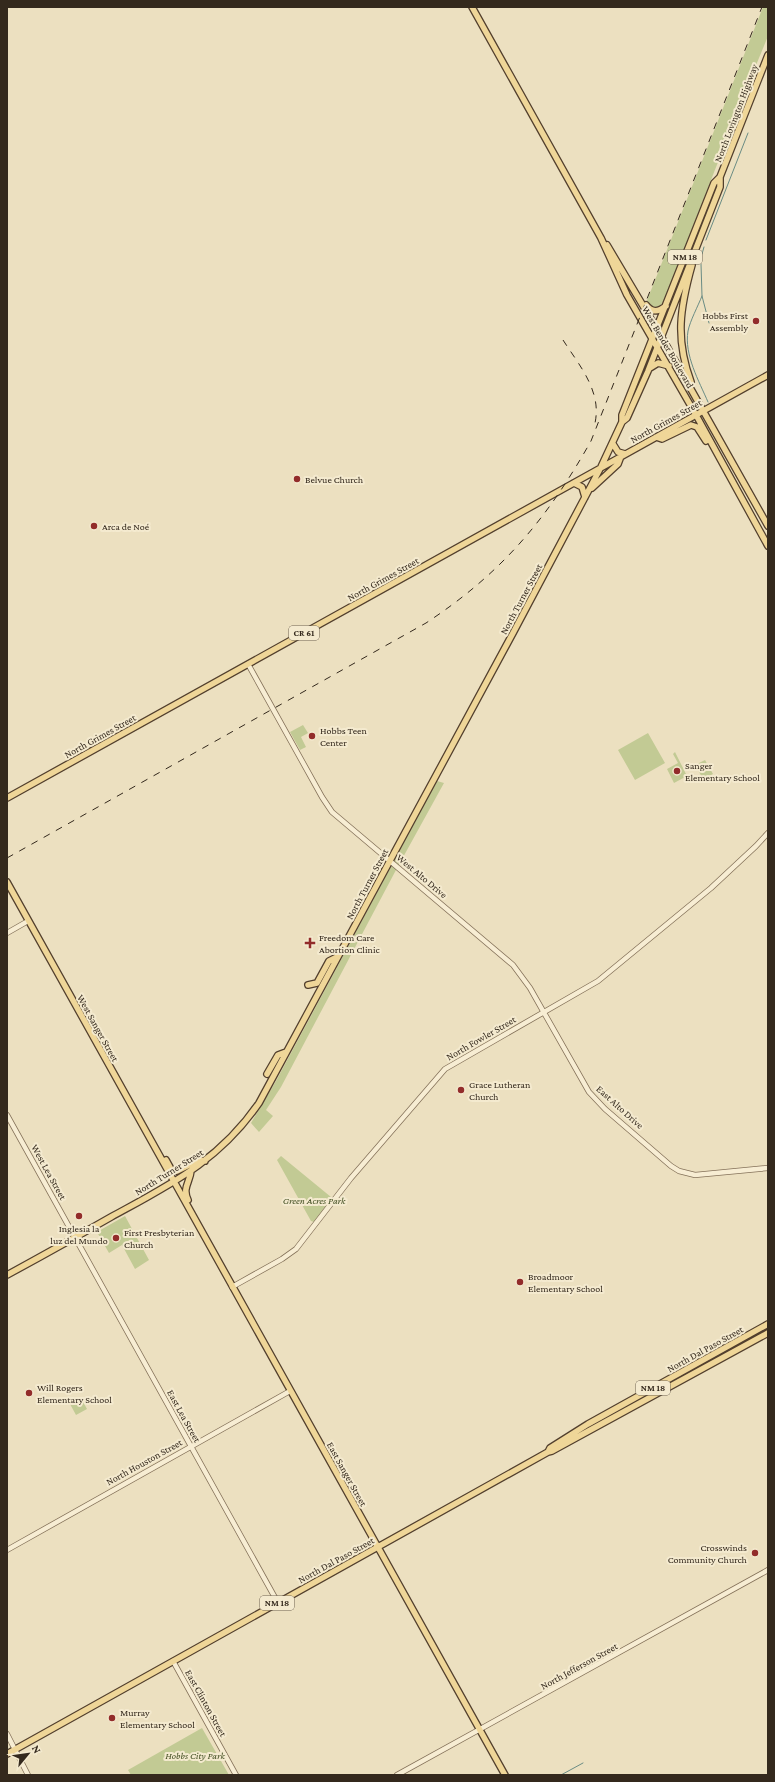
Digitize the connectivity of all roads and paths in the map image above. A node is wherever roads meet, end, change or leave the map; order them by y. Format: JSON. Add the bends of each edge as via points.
{"nodes":[{"id":1,"x":472,"y":7,"type":"edge"},
{"id":2,"x":768,"y":55,"type":"edge"},
{"id":3,"x":720,"y":177,"type":"junction"},
{"id":4,"x":601,"y":238,"type":"junction"},
{"id":5,"x":693,"y":254,"type":"junction"},
{"id":6,"x":639,"y":298,"type":"junction"},
{"id":7,"x":666,"y":306,"type":"junction"},
{"id":8,"x":657,"y":329,"type":"junction"},
{"id":9,"x":661,"y":336,"type":"junction"},
{"id":10,"x":653,"y":338,"type":"junction"},
{"id":11,"x":657,"y":346,"type":"junction"},
{"id":12,"x":669,"y":366,"type":"junction"},
{"id":13,"x":648,"y":371,"type":"junction"},
{"id":14,"x":768,"y":375,"type":"edge"},
{"id":15,"x":695,"y":395,"type":"junction"},
{"id":16,"x":704,"y":410,"type":"junction"},
{"id":17,"x":696,"y":415,"type":"junction"},
{"id":18,"x":622,"y":422,"type":"junction"},
{"id":19,"x":656,"y":437,"type":"junction"},
{"id":20,"x":612,"y":444,"type":"junction"},
{"id":21,"x":715,"y":450,"type":"junction"},
{"id":22,"x":623,"y":455,"type":"junction"},
{"id":23,"x":601,"y":467,"type":"junction"},
{"id":24,"x":740,"y":475,"type":"junction"},
{"id":25,"x":731,"y":479,"type":"junction"},
{"id":26,"x":574,"y":482,"type":"junction"},
{"id":27,"x":589,"y":491,"type":"junction"},
{"id":28,"x":585,"y":498,"type":"junction"},
{"id":29,"x":768,"y":526,"type":"edge"},
{"id":30,"x":768,"y":546,"type":"edge"},
{"id":31,"x":248,"y":664,"type":"junction"},
{"id":32,"x":7,"y":798,"type":"edge"},
{"id":33,"x":768,"y":833,"type":"edge"},
{"id":34,"x":390,"y":861,"type":"junction"},
{"id":35,"x":7,"y":882,"type":"edge"},
{"id":36,"x":28,"y":921,"type":"junction"},
{"id":37,"x":7,"y":933,"type":"edge"},
{"id":38,"x":337,"y":956,"type":"junction"},
{"id":39,"x":308,"y":985,"type":"dead end"},
{"id":40,"x":544,"y":1013,"type":"junction"},
{"id":41,"x":286,"y":1052,"type":"junction"},
{"id":42,"x":267,"y":1074,"type":"dead end"},
{"id":43,"x":7,"y":1115,"type":"edge"},
{"id":44,"x":158,"y":1154,"type":"junction"},
{"id":45,"x":205,"y":1161,"type":"junction"},
{"id":46,"x":768,"y":1168,"type":"edge"},
{"id":47,"x":191,"y":1171,"type":"junction"},
{"id":48,"x":174,"y":1182,"type":"junction"},
{"id":49,"x":200,"y":1229,"type":"junction"},
{"id":50,"x":75,"y":1238,"type":"junction"},
{"id":51,"x":7,"y":1275,"type":"edge"},
{"id":52,"x":232,"y":1287,"type":"junction"},
{"id":53,"x":768,"y":1324,"type":"edge"},
{"id":54,"x":768,"y":1333,"type":"edge"},
{"id":55,"x":290,"y":1391,"type":"junction"},
{"id":56,"x":191,"y":1447,"type":"junction"},
{"id":57,"x":548,"y":1452,"type":"junction"},
{"id":58,"x":378,"y":1547,"type":"junction"},
{"id":59,"x":7,"y":1550,"type":"edge"},
{"id":60,"x":768,"y":1570,"type":"edge"},
{"id":61,"x":278,"y":1603,"type":"junction"},
{"id":62,"x":173,"y":1662,"type":"junction"},
{"id":63,"x":480,"y":1729,"type":"junction"},
{"id":64,"x":7,"y":1734,"type":"edge"},
{"id":65,"x":15,"y":1750,"type":"junction"},
{"id":66,"x":7,"y":1754,"type":"edge"},
{"id":67,"x":28,"y":1775,"type":"edge"},
{"id":68,"x":236,"y":1775,"type":"edge"},
{"id":69,"x":397,"y":1775,"type":"edge"},
{"id":70,"x":505,"y":1775,"type":"edge"}],
"edges":[{"from":1,"to":4,"type":"main road","name":"West Bender Boulevard"},
{"from":2,"to":3,"type":"main road","name":"North Lovington Highway","number":"NM 18"},
{"from":3,"to":5,"type":"main road","name":"North Lovington Highway","number":"NM 18","via":[[720,187]]},
{"from":3,"to":7,"type":"main road","name":"North Lovington Highway","number":"NM 18","via":[[714,183]]},
{"from":4,"to":6,"type":"main road","name":"West Bender Boulevard"},
{"from":4,"to":10,"type":"main road","name":"West Bender Boulevard","via":[[624,289]]},
{"from":5,"to":9,"type":"main road","name":"North Lovington Highway","number":"NM 18"},
{"from":5,"to":15,"type":"main road","via":[[683,300],[680,333],[684,362]]},
{"from":6,"to":7,"type":"main road","via":[[652,311]]},
{"from":6,"to":8,"type":"main road","name":"West Bender Boulevard"},
{"from":7,"to":8,"type":"main road","name":"North Lovington Highway","number":"NM 18"},
{"from":8,"to":9,"type":"main road","name":"West Bender Boulevard"},
{"from":8,"to":10,"type":"main road","name":"North Lovington Highway","number":"NM 18"},
{"from":9,"to":11,"type":"main road","name":"North Turner Street"},
{"from":9,"to":15,"type":"main road","name":"West Bender Boulevard"},
{"from":10,"to":11,"type":"main road","name":"West Bender Boulevard"},
{"from":10,"to":18,"type":"main road","name":"North Turner Street","via":[[622,415]]},
{"from":11,"to":12,"type":"main road","name":"West Bender Boulevard"},
{"from":11,"to":13,"type":"main road","name":"North Turner Street"},
{"from":12,"to":13,"type":"main road","via":[[655,363]]},
{"from":12,"to":17,"type":"main road","name":"West Bender Boulevard"},
{"from":13,"to":18,"type":"main road","name":"North Turner Street","via":[[627,418]]},
{"from":14,"to":16,"type":"main road","name":"North Grimes Street","number":"CR 61"},
{"from":15,"to":16,"type":"main road","name":"West Bender Boulevard"},
{"from":16,"to":17,"type":"main road","name":"North Grimes Street","number":"CR 61"},
{"from":16,"to":24,"type":"main road","name":"West Bender Boulevard"},
{"from":17,"to":19,"type":"main road","name":"North Grimes Street","number":"CR 61"},
{"from":17,"to":21,"type":"main road","name":"West Bender Boulevard"},
{"from":18,"to":20,"type":"main road","name":"North Turner Street"},
{"from":19,"to":21,"type":"main road","via":[[662,439],[688,426],[694,426]]},
{"from":19,"to":22,"type":"main road","name":"North Grimes Street","number":"CR 61"},
{"from":20,"to":22,"type":"main road"},
{"from":20,"to":23,"type":"main road","name":"North Turner Street"},
{"from":21,"to":25,"type":"main road","name":"West Bender Boulevard"},
{"from":22,"to":23,"type":"main road","name":"North Grimes Street","number":"CR 61"},
{"from":22,"to":27,"type":"main road","via":[[618,464]]},
{"from":23,"to":26,"type":"main road","name":"North Grimes Street","number":"CR 61"},
{"from":23,"to":27,"type":"main road","name":"North Turner Street"},
{"from":24,"to":25,"type":"main road"},
{"from":24,"to":29,"type":"main road","name":"West Bender Boulevard"},
{"from":25,"to":30,"type":"main road","name":"West Bender Boulevard"},
{"from":26,"to":28,"type":"main road","via":[[582,487]]},
{"from":26,"to":31,"type":"main road","name":"North Grimes Street","number":"CR 61"},
{"from":27,"to":28,"type":"main road","name":"North Turner Street"},
{"from":28,"to":34,"type":"main road","name":"North Turner Street"},
{"from":31,"to":32,"type":"main road","name":"North Grimes Street","number":"CR 61"},
{"from":31,"to":34,"type":"street","name":"West Alto Drive","via":[[327,805],[339,819]]},
{"from":33,"to":40,"type":"street","name":"North Fowler Street","via":[[711,888],[614,970],[587,989]]},
{"from":34,"to":38,"type":"main road","name":"North Turner Street"},
{"from":34,"to":40,"type":"street","name":"West Alto Drive","via":[[513,965],[527,982]]},
{"from":35,"to":36,"type":"main road","name":"West Sanger Street"},
{"from":36,"to":37,"type":"street"},
{"from":36,"to":44,"type":"main road","name":"West Sanger Street"},
{"from":38,"to":39,"type":"main road","via":[[330,961],[317,983]]},
{"from":38,"to":41,"type":"main road","name":"North Turner Street"},
{"from":40,"to":46,"type":"street","name":"East Alto Drive","via":[[583,1083],[606,1109],[671,1166],[695,1175]]},
{"from":40,"to":52,"type":"street","name":"North Fowler Street","via":[[444,1069],[350,1178],[296,1249]]},
{"from":41,"to":42,"type":"main road","via":[[278,1055]]},
{"from":41,"to":45,"type":"main road","name":"North Turner Street","via":[[247,1120]]},
{"from":43,"to":50,"type":"street","name":"West Lea Street"},
{"from":44,"to":45,"type":"main road","via":[[177,1171],[199,1160]]},
{"from":44,"to":48,"type":"main road","name":"West Sanger Street"},
{"from":45,"to":47,"type":"main road","name":"North Turner Street"},
{"from":47,"to":48,"type":"main road","name":"North Turner Street"},
{"from":47,"to":49,"type":"main road","via":[[185,1195],[201,1226]]},
{"from":48,"to":49,"type":"main road","name":"East Sanger Street"},
{"from":48,"to":50,"type":"main road","name":"North Turner Street"},
{"from":49,"to":52,"type":"main road","name":"East Sanger Street"},
{"from":50,"to":51,"type":"main road","name":"North Turner Street"},
{"from":50,"to":56,"type":"street","name":"East Lea Street"},
{"from":52,"to":55,"type":"main road","name":"East Sanger Street"},
{"from":53,"to":57,"type":"main road","name":"North Dal Paso Street","number":"NM 18","via":[[588,1424],[550,1448]]},
{"from":54,"to":57,"type":"main road","name":"North Dal Paso Street","number":"NM 18","via":[[592,1431]]},
{"from":55,"to":56,"type":"street","name":"North Houston Street"},
{"from":55,"to":58,"type":"main road","name":"East Sanger Street"},
{"from":56,"to":59,"type":"street","name":"North Houston Street"},
{"from":56,"to":61,"type":"street","name":"East Lea Street"},
{"from":57,"to":58,"type":"main road","name":"North Dal Paso Street","number":"NM 18"},
{"from":58,"to":61,"type":"main road","name":"North Dal Paso Street","number":"NM 18"},
{"from":58,"to":63,"type":"main road","name":"East Sanger Street"},
{"from":60,"to":63,"type":"street","name":"North Jefferson Street"},
{"from":61,"to":62,"type":"main road","name":"North Dal Paso Street","number":"NM 18"},
{"from":62,"to":65,"type":"main road","name":"North Dal Paso Street","number":"NM 18"},
{"from":62,"to":68,"type":"street","name":"East Clinton Street"},
{"from":63,"to":69,"type":"street","name":"North Jefferson Street"},
{"from":63,"to":70,"type":"main road","name":"East Sanger Street"},
{"from":64,"to":65,"type":"street"},
{"from":65,"to":66,"type":"main road","name":"North Dal Paso Street","number":"NM 18"},
{"from":65,"to":67,"type":"street"}]}
